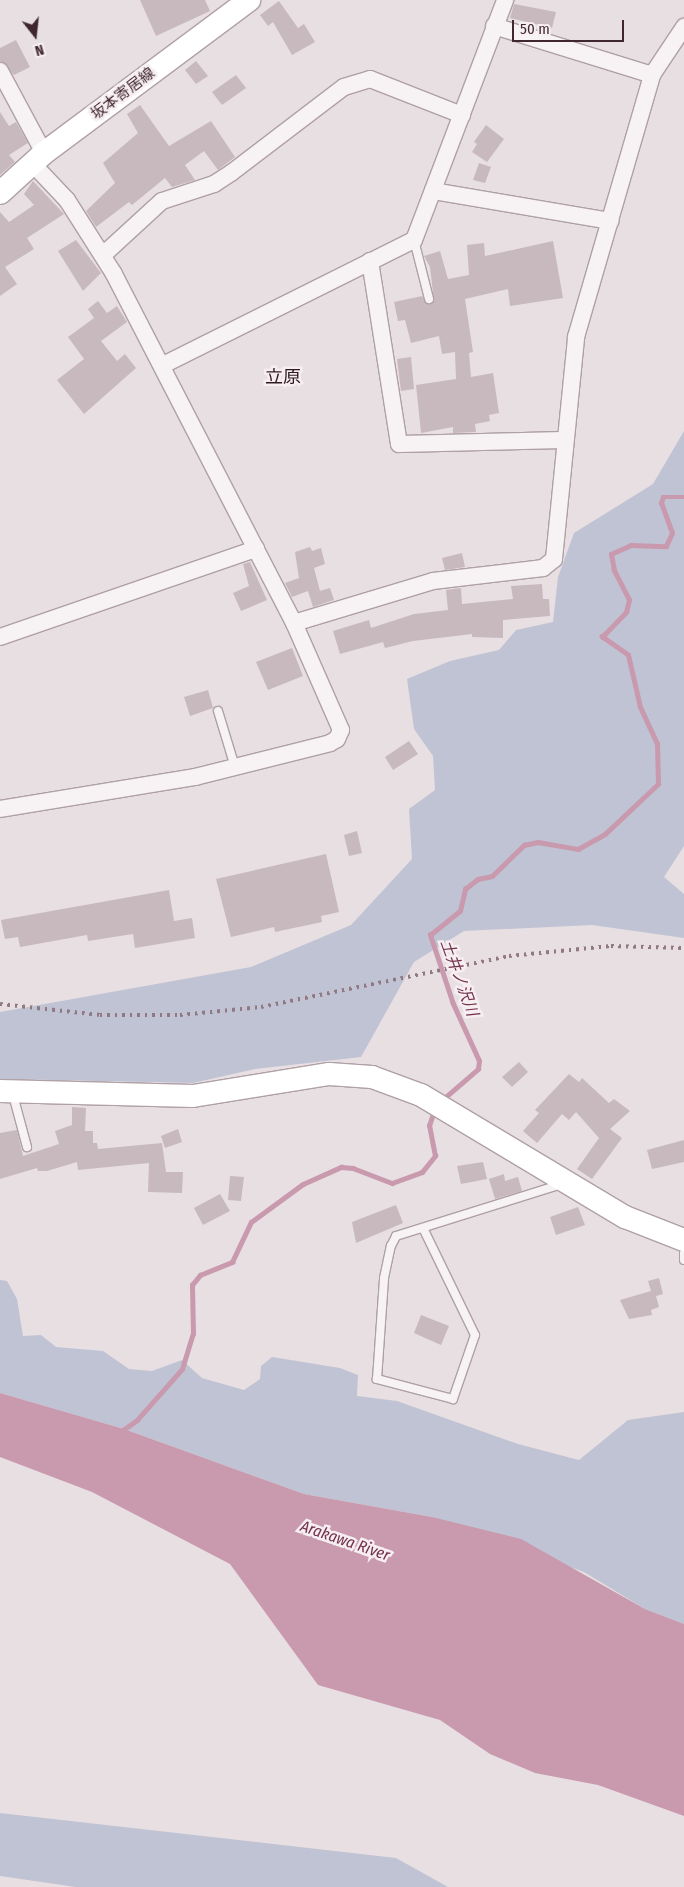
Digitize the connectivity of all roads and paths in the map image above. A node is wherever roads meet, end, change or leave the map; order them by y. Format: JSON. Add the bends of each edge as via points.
{"nodes":[{"id":1,"x":249,"y":0,"type":"edge"},
{"id":2,"x":505,"y":0,"type":"edge"},
{"id":3,"x":494,"y":26,"type":"junction"},
{"id":4,"x":684,"y":28,"type":"edge"},
{"id":5,"x":0,"y":72,"type":"edge"},
{"id":6,"x":652,"y":75,"type":"junction"},
{"id":7,"x":462,"y":115,"type":"junction"},
{"id":8,"x":38,"y":158,"type":"junction"},
{"id":9,"x":433,"y":191,"type":"junction"},
{"id":10,"x":0,"y":193,"type":"edge"},
{"id":11,"x":610,"y":221,"type":"junction"},
{"id":12,"x":414,"y":240,"type":"junction"},
{"id":13,"x":103,"y":255,"type":"junction"},
{"id":14,"x":370,"y":261,"type":"junction"},
{"id":15,"x":429,"y":299,"type":"dead end"},
{"id":16,"x":163,"y":365,"type":"junction"},
{"id":17,"x":565,"y":440,"type":"junction"},
{"id":18,"x":256,"y":549,"type":"junction"},
{"id":19,"x":294,"y":623,"type":"junction"},
{"id":20,"x":0,"y":637,"type":"edge"},
{"id":21,"x":218,"y":711,"type":"dead end"},
{"id":22,"x":235,"y":767,"type":"junction"},
{"id":23,"x":0,"y":809,"type":"edge"},
{"id":24,"x":5,"y":1091,"type":"edge"},
{"id":25,"x":27,"y":1147,"type":"dead end"},
{"id":26,"x":566,"y":1183,"type":"junction"},
{"id":27,"x":424,"y":1228,"type":"junction"},
{"id":28,"x":684,"y":1240,"type":"edge"},
{"id":29,"x":684,"y":1253,"type":"edge"},
{"id":30,"x":684,"y":1260,"type":"edge"}],
"edges":[{"from":1,"to":8,"type":"street","name":"坂本寄居線"},
{"from":2,"to":3,"type":"street"},
{"from":3,"to":6,"type":"street"},
{"from":3,"to":7,"type":"street"},
{"from":4,"to":6,"type":"street"},
{"from":5,"to":8,"type":"street"},
{"from":6,"to":11,"type":"street"},
{"from":7,"to":9,"type":"street"},
{"from":7,"to":13,"type":"street","via":[[370,79],[344,87],[214,184],[162,201]]},
{"from":8,"to":10,"type":"street","name":"坂本寄居線"},
{"from":8,"to":13,"type":"street"},
{"from":9,"to":11,"type":"street"},
{"from":9,"to":12,"type":"street"},
{"from":11,"to":17,"type":"street","via":[[576,337]]},
{"from":12,"to":14,"type":"street"},
{"from":12,"to":15,"type":"lane"},
{"from":13,"to":16,"type":"street"},
{"from":14,"to":16,"type":"street"},
{"from":14,"to":17,"type":"street","via":[[399,444]]},
{"from":16,"to":18,"type":"street"},
{"from":17,"to":19,"type":"street","via":[[554,559],[543,568],[433,581]]},
{"from":18,"to":19,"type":"street"},
{"from":18,"to":20,"type":"street"},
{"from":19,"to":22,"type":"street","via":[[341,730],[337,739]]},
{"from":21,"to":22,"type":"lane"},
{"from":22,"to":23,"type":"street","via":[[195,777]]},
{"from":24,"to":25,"type":"lane"},
{"from":24,"to":26,"type":"street","via":[[193,1096],[300,1077],[350,1073],[400,1085],[421,1095]]},
{"from":26,"to":27,"type":"lane"},
{"from":26,"to":28,"type":"street","via":[[625,1217]]},
{"from":27,"to":27,"type":"lane","via":[[396,1236],[391,1246],[384,1278],[377,1379],[453,1399],[475,1335]]},
{"from":29,"to":30,"type":"lane"}]}
